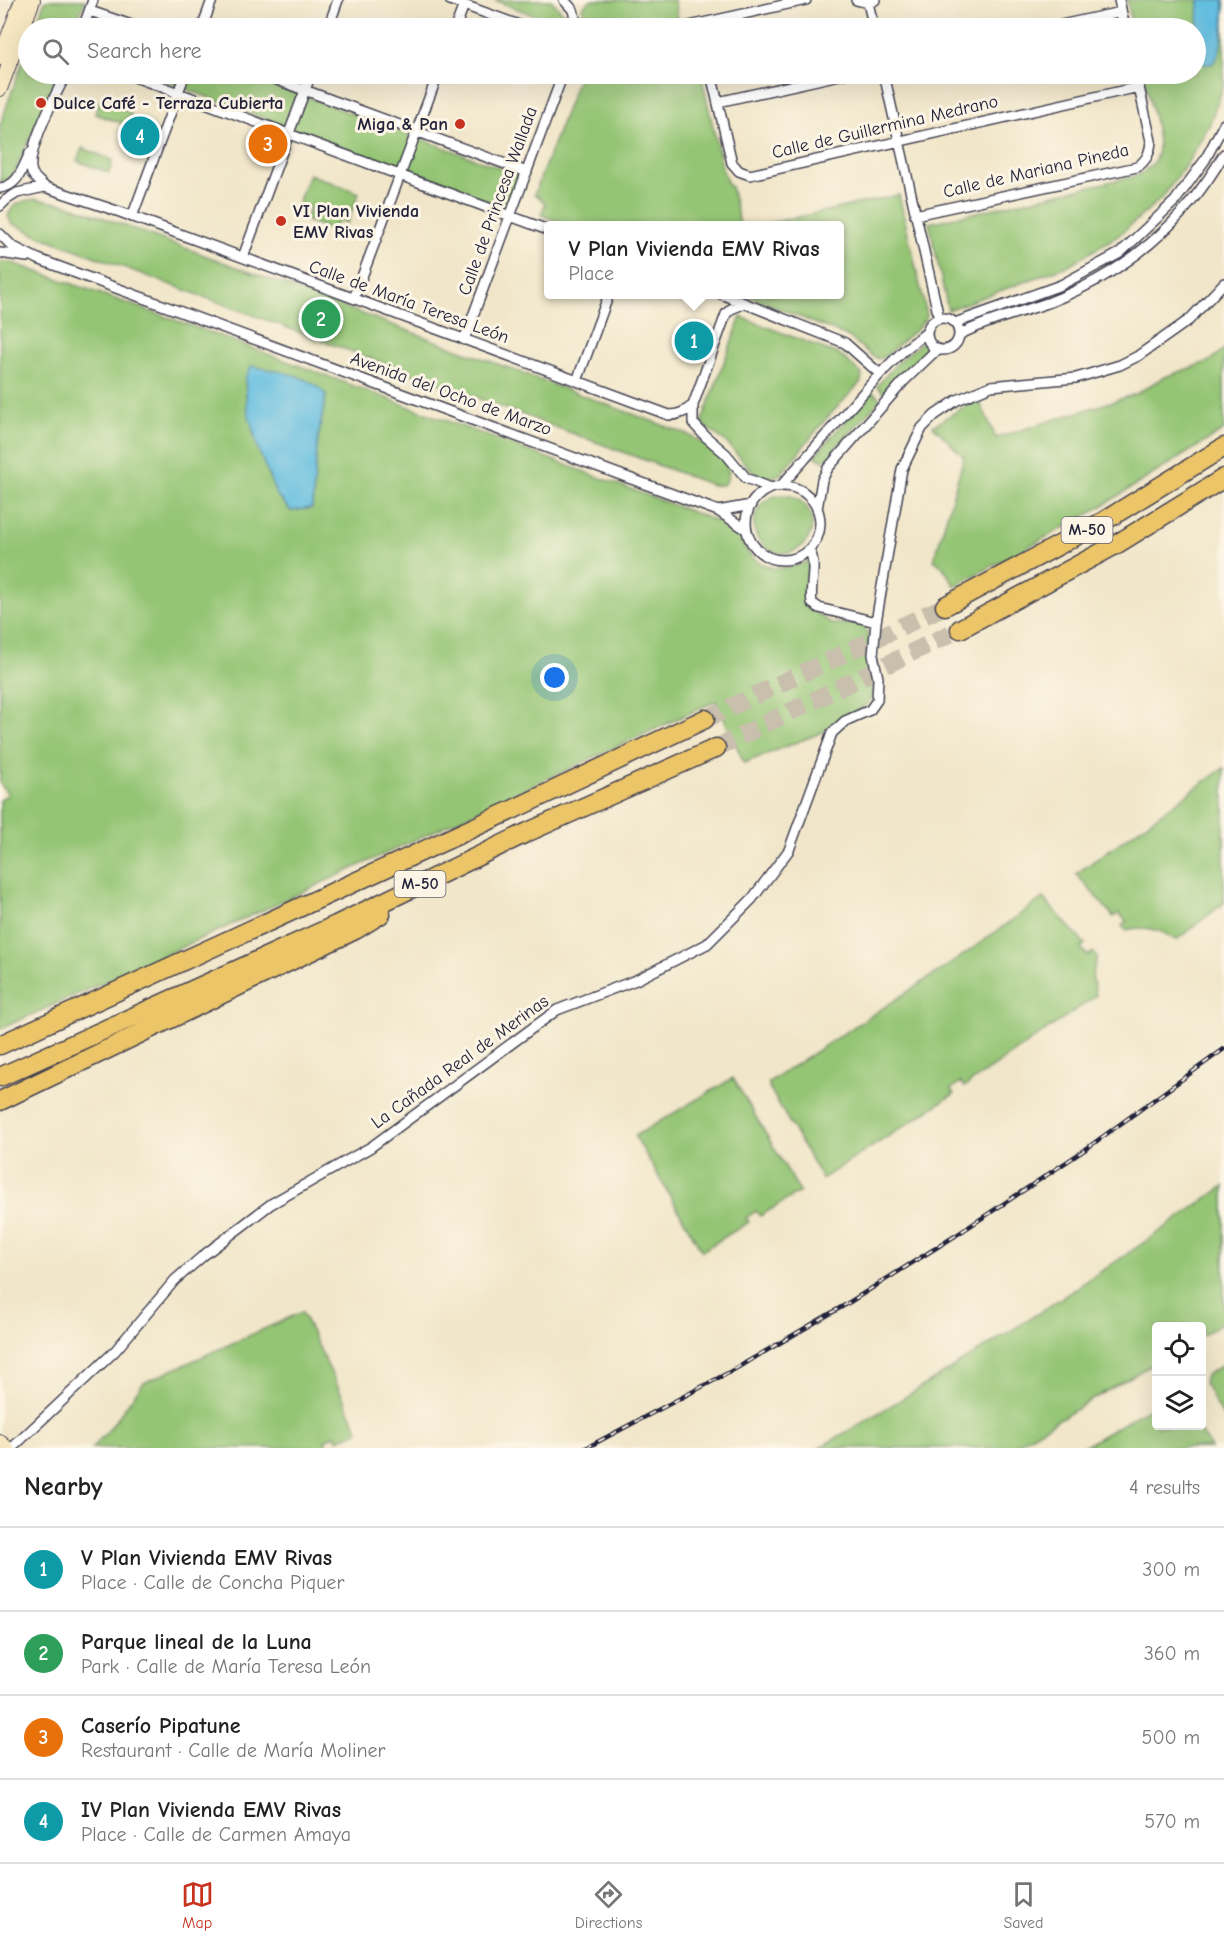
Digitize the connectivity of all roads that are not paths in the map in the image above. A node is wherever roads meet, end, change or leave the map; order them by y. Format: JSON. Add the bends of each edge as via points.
{"nodes":[{"id":1,"x":22,"y":0,"type":"edge"},
{"id":2,"x":33,"y":0,"type":"edge"},
{"id":3,"x":93,"y":0,"type":"edge"},
{"id":4,"x":212,"y":0,"type":"edge"},
{"id":5,"x":338,"y":0,"type":"edge"},
{"id":6,"x":450,"y":0,"type":"edge"},
{"id":7,"x":564,"y":0,"type":"edge"},
{"id":8,"x":806,"y":0,"type":"edge"},
{"id":9,"x":856,"y":0,"type":"edge"},
{"id":10,"x":1119,"y":0,"type":"edge"},
{"id":11,"x":871,"y":2,"type":"edge"},
{"id":12,"x":464,"y":5,"type":"junction"},
{"id":13,"x":90,"y":11,"type":"junction"},
{"id":14,"x":1121,"y":12,"type":"junction"},
{"id":15,"x":26,"y":18,"type":"edge"},
{"id":16,"x":87,"y":18,"type":"edge"},
{"id":17,"x":111,"y":18,"type":"edge"},
{"id":18,"x":206,"y":18,"type":"edge"},
{"id":19,"x":332,"y":18,"type":"edge"},
{"id":20,"x":459,"y":18,"type":"edge"},
{"id":21,"x":500,"y":18,"type":"edge"},
{"id":22,"x":575,"y":18,"type":"edge"},
{"id":23,"x":733,"y":18,"type":"edge"},
{"id":24,"x":873,"y":18,"type":"edge"},
{"id":25,"x":1093,"y":18,"type":"edge"},
{"id":26,"x":1122,"y":18,"type":"edge"},
{"id":27,"x":18,"y":40,"type":"edge"},
{"id":28,"x":0,"y":58,"type":"edge"},
{"id":29,"x":61,"y":84,"type":"edge"},
{"id":30,"x":155,"y":84,"type":"edge"},
{"id":31,"x":181,"y":84,"type":"edge"},
{"id":32,"x":288,"y":84,"type":"edge"},
{"id":33,"x":307,"y":84,"type":"edge"},
{"id":34,"x":434,"y":84,"type":"edge"},
{"id":35,"x":559,"y":84,"type":"edge"},
{"id":36,"x":714,"y":84,"type":"edge"},
{"id":37,"x":799,"y":84,"type":"edge"},
{"id":38,"x":886,"y":84,"type":"edge"},
{"id":39,"x":1138,"y":84,"type":"edge"},
{"id":40,"x":1139,"y":87,"type":"junction"},
{"id":41,"x":0,"y":89,"type":"edge"},
{"id":42,"x":305,"y":90,"type":"junction"},
{"id":43,"x":178,"y":92,"type":"junction"},
{"id":44,"x":718,"y":102,"type":"junction"},
{"id":45,"x":1224,"y":123,"type":"edge"},
{"id":46,"x":416,"y":131,"type":"junction"},
{"id":47,"x":289,"y":134,"type":"junction"},
{"id":48,"x":899,"y":141,"type":"junction"},
{"id":49,"x":34,"y":146,"type":"junction"},
{"id":50,"x":1224,"y":154,"type":"edge"},
{"id":51,"x":527,"y":172,"type":"junction"},
{"id":52,"x":399,"y":175,"type":"junction"},
{"id":53,"x":0,"y":188,"type":"edge"},
{"id":54,"x":45,"y":188,"type":"junction"},
{"id":55,"x":0,"y":206,"type":"edge"},
{"id":56,"x":915,"y":215,"type":"junction"},
{"id":57,"x":132,"y":216,"type":"junction"},
{"id":58,"x":510,"y":216,"type":"junction"},
{"id":59,"x":544,"y":228,"type":"edge"},
{"id":60,"x":0,"y":234,"type":"edge"},
{"id":61,"x":0,"y":253,"type":"edge"},
{"id":62,"x":243,"y":257,"type":"junction"},
{"id":63,"x":38,"y":259,"type":"junction"},
{"id":64,"x":1224,"y":283,"type":"edge"},
{"id":65,"x":354,"y":298,"type":"junction"},
{"id":66,"x":607,"y":299,"type":"edge"},
{"id":67,"x":724,"y":299,"type":"edge"},
{"id":68,"x":732,"y":299,"type":"edge"},
{"id":69,"x":743,"y":304,"type":"junction"},
{"id":70,"x":726,"y":314,"type":"junction"},
{"id":71,"x":939,"y":318,"type":"junction"},
{"id":72,"x":955,"y":323,"type":"junction"},
{"id":73,"x":926,"y":333,"type":"junction"},
{"id":74,"x":959,"y":335,"type":"junction"},
{"id":75,"x":464,"y":340,"type":"junction"},
{"id":76,"x":939,"y":350,"type":"junction"},
{"id":77,"x":880,"y":374,"type":"junction"},
{"id":78,"x":577,"y":381,"type":"junction"},
{"id":79,"x":693,"y":405,"type":"junction"},
{"id":80,"x":1224,"y":447,"type":"edge"},
{"id":81,"x":1224,"y":478,"type":"edge"},
{"id":82,"x":776,"y":487,"type":"junction"},
{"id":83,"x":751,"y":505,"type":"junction"},
{"id":84,"x":817,"y":509,"type":"junction"},
{"id":85,"x":718,"y":511,"type":"junction"},
{"id":86,"x":747,"y":530,"type":"junction"},
{"id":87,"x":809,"y":550,"type":"junction"},
{"id":88,"x":945,"y":606,"type":"tunnel mouth"},
{"id":89,"x":876,"y":622,"type":"junction"},
{"id":90,"x":960,"y":628,"type":"tunnel mouth"},
{"id":91,"x":705,"y":719,"type":"tunnel mouth"},
{"id":92,"x":717,"y":748,"type":"tunnel mouth"},
{"id":93,"x":452,"y":869,"type":"junction"},
{"id":94,"x":0,"y":1045,"type":"edge"},
{"id":95,"x":0,"y":1077,"type":"edge"},
{"id":96,"x":0,"y":1101,"type":"edge"},
{"id":97,"x":0,"y":1442,"type":"edge"},
{"id":98,"x":7,"y":1448,"type":"edge"},
{"id":99,"x":12,"y":1448,"type":"edge"}],
"edges":[{"from":1,"to":28,"type":"street"},
{"from":2,"to":15,"type":"street"},
{"from":3,"to":13,"type":"street"},
{"from":4,"to":18,"type":"street"},
{"from":5,"to":19,"type":"street"},
{"from":6,"to":12,"type":"street"},
{"from":7,"to":22,"type":"street"},
{"from":8,"to":23,"type":"street"},
{"from":9,"to":11,"type":"street"},
{"from":10,"to":14,"type":"street"},
{"from":11,"to":24,"type":"street"},
{"from":12,"to":20,"type":"street"},
{"from":12,"to":21,"type":"street"},
{"from":13,"to":16,"type":"street"},
{"from":13,"to":17,"type":"street"},
{"from":14,"to":25,"type":"street"},
{"from":14,"to":26,"type":"street"},
{"from":27,"to":41,"type":"street"},
{"from":29,"to":49,"type":"street"},
{"from":30,"to":43,"type":"street"},
{"from":31,"to":43,"type":"street"},
{"from":32,"to":42,"type":"street"},
{"from":33,"to":42,"type":"street"},
{"from":34,"to":46,"type":"street"},
{"from":35,"to":51,"type":"street","name":"Calle de Princesa Wallada"},
{"from":36,"to":44,"type":"street","name":"Calle de Guillermina Medrano"},
{"from":37,"to":44,"type":"street"},
{"from":38,"to":48,"type":"street"},
{"from":39,"to":40,"type":"street","name":"Calle de Mariana Pineda"},
{"from":40,"to":48,"type":"street","name":"Calle de Guillermina Medrano"},
{"from":40,"to":56,"type":"street","name":"Calle de Mariana Pineda","via":[[1151,150],[1137,167]]},
{"from":42,"to":46,"type":"street"},
{"from":42,"to":47,"type":"street"},
{"from":43,"to":47,"type":"street"},
{"from":43,"to":57,"type":"street"},
{"from":44,"to":48,"type":"street","name":"Calle de Guillermina Medrano","via":[[732,163],[744,174]]},
{"from":45,"to":72,"type":"street","via":[[1188,185],[1120,254],[1061,285]]},
{"from":46,"to":51,"type":"street"},
{"from":46,"to":52,"type":"street"},
{"from":47,"to":52,"type":"street"},
{"from":47,"to":62,"type":"street"},
{"from":48,"to":56,"type":"street"},
{"from":49,"to":53,"type":"street","via":[[13,184]]},
{"from":49,"to":54,"type":"street","via":[[32,173]]},
{"from":50,"to":74,"type":"street","via":[[1186,209],[1126,263],[1066,295]]},
{"from":51,"to":58,"type":"street","name":"Calle de Princesa Wallada"},
{"from":52,"to":58,"type":"street"},
{"from":52,"to":65,"type":"street"},
{"from":54,"to":55,"type":"street","name":"Calle de María Teresa León","via":[[17,193]]},
{"from":54,"to":57,"type":"street","name":"Calle de María Teresa León"},
{"from":56,"to":71,"type":"street"},
{"from":57,"to":62,"type":"street","name":"Calle de María Teresa León"},
{"from":58,"to":59,"type":"street"},
{"from":58,"to":75,"type":"street","name":"Calle de Princesa Wallada"},
{"from":60,"to":63,"type":"street","name":"Avenida del Ocho de Marzo","via":[[12,246]]},
{"from":61,"to":63,"type":"street","name":"Avenida del Ocho de Marzo"},
{"from":62,"to":65,"type":"street","name":"Calle de María Teresa León"},
{"from":63,"to":85,"type":"street","name":"Avenida del Ocho de Marzo"},
{"from":64,"to":89,"type":"street","name":"La Cañada Real de Merinas","via":[[1189,320],[1120,365],[1076,378],[991,386],[934,415],[921,428],[902,469]]},
{"from":65,"to":75,"type":"street","name":"Calle de María Teresa León"},
{"from":66,"to":78,"type":"street"},
{"from":67,"to":70,"type":"street"},
{"from":68,"to":69,"type":"street"},
{"from":69,"to":70,"type":"street"},
{"from":69,"to":77,"type":"street","via":[[845,343]]},
{"from":70,"to":79,"type":"street"},
{"from":71,"to":72,"type":"street"},
{"from":71,"to":73,"type":"street"},
{"from":72,"to":74,"type":"street"},
{"from":73,"to":76,"type":"street","via":[[930,345]]},
{"from":73,"to":77,"type":"street"},
{"from":74,"to":76,"type":"street","via":[[952,348]]},
{"from":75,"to":78,"type":"street","name":"Calle de María Teresa León"},
{"from":76,"to":84,"type":"street","via":[[904,381],[828,468]]},
{"from":77,"to":82,"type":"street"},
{"from":78,"to":79,"type":"street","name":"Calle de María Teresa León","via":[[669,415],[685,412]]},
{"from":79,"to":82,"type":"street","via":[[696,428],[747,478]]},
{"from":80,"to":88,"type":"highway","number":"M-50","via":[[1104,521]]},
{"from":81,"to":90,"type":"highway","number":"M-50","via":[[1117,544]]},
{"from":82,"to":83,"type":"street"},
{"from":82,"to":84,"type":"street","via":[[795,488],[808,496]]},
{"from":83,"to":85,"type":"street"},
{"from":83,"to":86,"type":"street"},
{"from":84,"to":87,"type":"street","via":[[819,531]]},
{"from":85,"to":86,"type":"street","name":"Avenida del Ocho de Marzo"},
{"from":86,"to":87,"type":"street","via":[[756,549],[770,558],[795,558]]},
{"from":87,"to":89,"type":"street","via":[[813,556],[812,603]]},
{"from":89,"to":99,"type":"street","name":"La Cañada Real de Merinas","via":[[873,655],[877,700],[870,710],[845,721],[832,733],[789,850],[752,899],[707,944],[636,980],[557,1010],[371,1147],[271,1204],[175,1280],[115,1351]]},
{"from":91,"to":94,"type":"highway","number":"M-50"},
{"from":92,"to":93,"type":"highway","number":"M-50"},
{"from":93,"to":95,"type":"highway","number":"M-50"},
{"from":93,"to":96,"type":"highway","via":[[355,930]]},
{"from":97,"to":98,"type":"street"}]}
